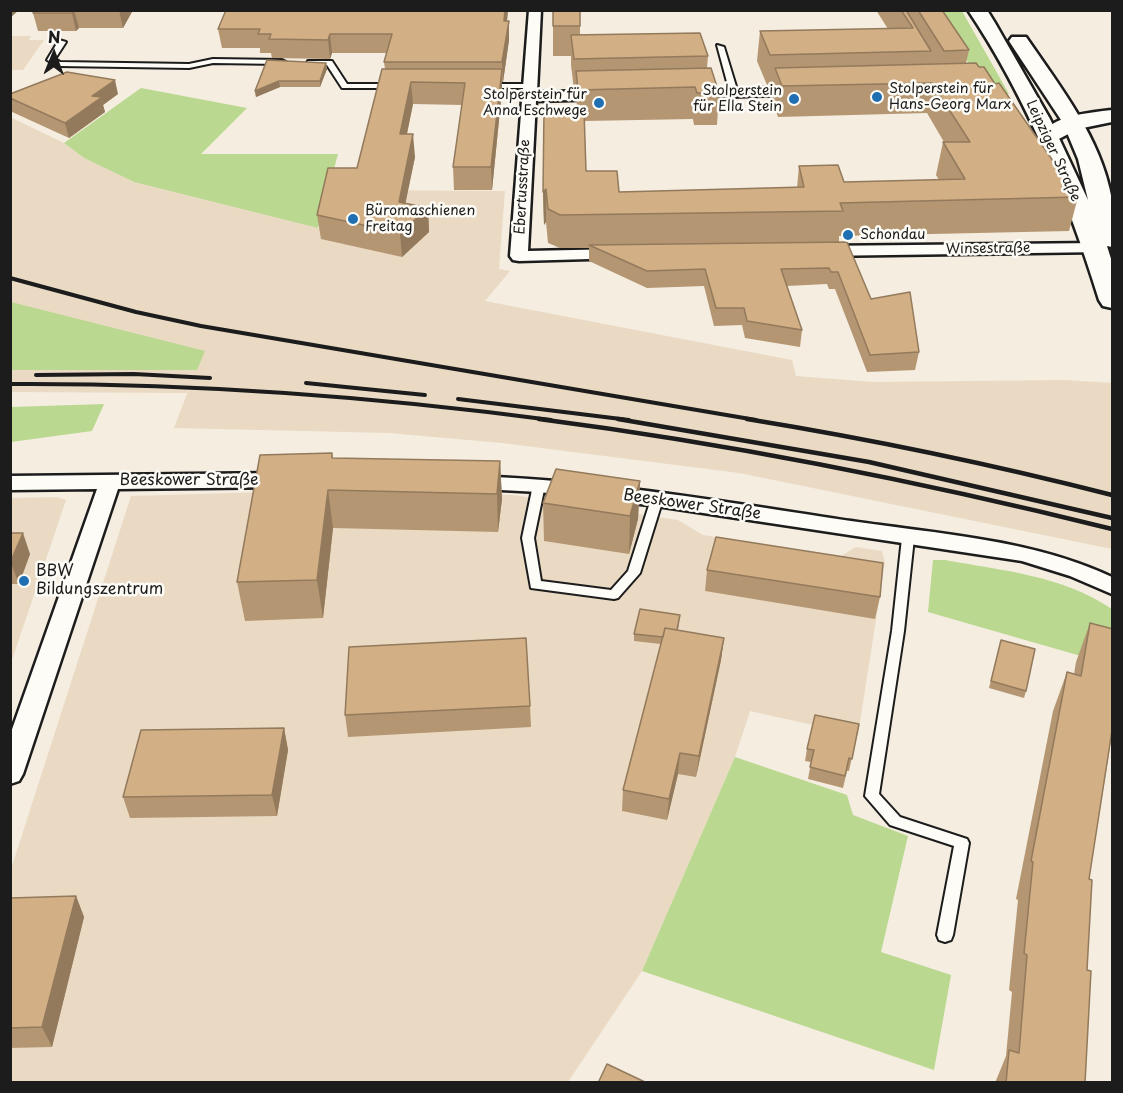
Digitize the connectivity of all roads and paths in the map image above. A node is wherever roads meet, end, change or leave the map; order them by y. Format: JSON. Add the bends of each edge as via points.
{"nodes":[{"id":1,"x":535,"y":10,"type":"edge"},
{"id":2,"x":977,"y":10,"type":"edge"},
{"id":3,"x":997,"y":10,"type":"edge"},
{"id":4,"x":62,"y":42,"type":"dead end"},
{"id":5,"x":720,"y":47,"type":"dead end"},
{"id":6,"x":294,"y":63,"type":"edge"},
{"id":7,"x":306,"y":63,"type":"edge"},
{"id":8,"x":403,"y":86,"type":"edge"},
{"id":9,"x":483,"y":86,"type":"edge"},
{"id":10,"x":528,"y":91,"type":"junction"},
{"id":11,"x":817,"y":91,"type":"edge"},
{"id":12,"x":734,"y":93,"type":"junction"},
{"id":13,"x":671,"y":94,"type":"edge"},
{"id":14,"x":624,"y":95,"type":"edge"},
{"id":15,"x":1113,"y":116,"type":"edge"},
{"id":16,"x":1113,"y":129,"type":"edge"},
{"id":17,"x":1077,"y":130,"type":"junction"},
{"id":18,"x":1049,"y":137,"type":"junction"},
{"id":19,"x":1105,"y":246,"type":"edge"},
{"id":20,"x":802,"y":251,"type":"edge"},
{"id":21,"x":639,"y":254,"type":"edge"},
{"id":22,"x":1113,"y":300,"type":"edge"},
{"id":23,"x":301,"y":480,"type":"edge"},
{"id":24,"x":110,"y":481,"type":"junction"},
{"id":25,"x":10,"y":483,"type":"edge"},
{"id":26,"x":456,"y":483,"type":"edge"},
{"id":27,"x":539,"y":485,"type":"junction"},
{"id":28,"x":657,"y":499,"type":"junction"},
{"id":29,"x":909,"y":538,"type":"junction"},
{"id":30,"x":1113,"y":586,"type":"edge"},
{"id":31,"x":10,"y":774,"type":"edge"},
{"id":32,"x":945,"y":935,"type":"dead end"}],
"edges":[{"from":1,"to":10,"type":"street","name":"Ebertusstraße"},
{"from":2,"to":18,"type":"main road","name":"Leipziger Straße"},
{"from":3,"to":17,"type":"main road","name":"Leipziger Straße"},
{"from":4,"to":6,"type":"lane","via":[[51,60],[59,64]]},
{"from":5,"to":12,"type":"lane"},
{"from":7,"to":8,"type":"lane","via":[[332,60],[345,86]]},
{"from":9,"to":10,"type":"lane"},
{"from":10,"to":14,"type":"street"},
{"from":10,"to":21,"type":"street","name":"Ebertusstraße","via":[[519,256]]},
{"from":11,"to":12,"type":"street"},
{"from":12,"to":13,"type":"street"},
{"from":15,"to":17,"type":"main road"},
{"from":16,"to":17,"type":"main road"},
{"from":17,"to":18,"type":"main road"},
{"from":17,"to":19,"type":"main road","name":"Leipziger Straße","via":[[1089,159]]},
{"from":18,"to":19,"type":"main road","name":"Leipziger Straße","via":[[1061,175]]},
{"from":19,"to":20,"type":"street","name":"Winsestraße"},
{"from":19,"to":22,"type":"main road","name":"Leipziger Straße"},
{"from":23,"to":24,"type":"street","name":"Beeskower Straße"},
{"from":24,"to":25,"type":"street","name":"Beeskower Straße"},
{"from":24,"to":31,"type":"street"},
{"from":26,"to":27,"type":"street","name":"Beeskower Straße"},
{"from":27,"to":28,"type":"street","name":"Beeskower Straße"},
{"from":27,"to":28,"type":"lane","via":[[528,538],[535,585],[603,594],[614,595],[634,573]]},
{"from":28,"to":29,"type":"street","name":"Beeskower Straße"},
{"from":29,"to":30,"type":"street","name":"Beeskower Straße","via":[[1023,554],[1078,570]]},
{"from":29,"to":32,"type":"lane","via":[[872,796],[895,821],[962,843]]}]}
